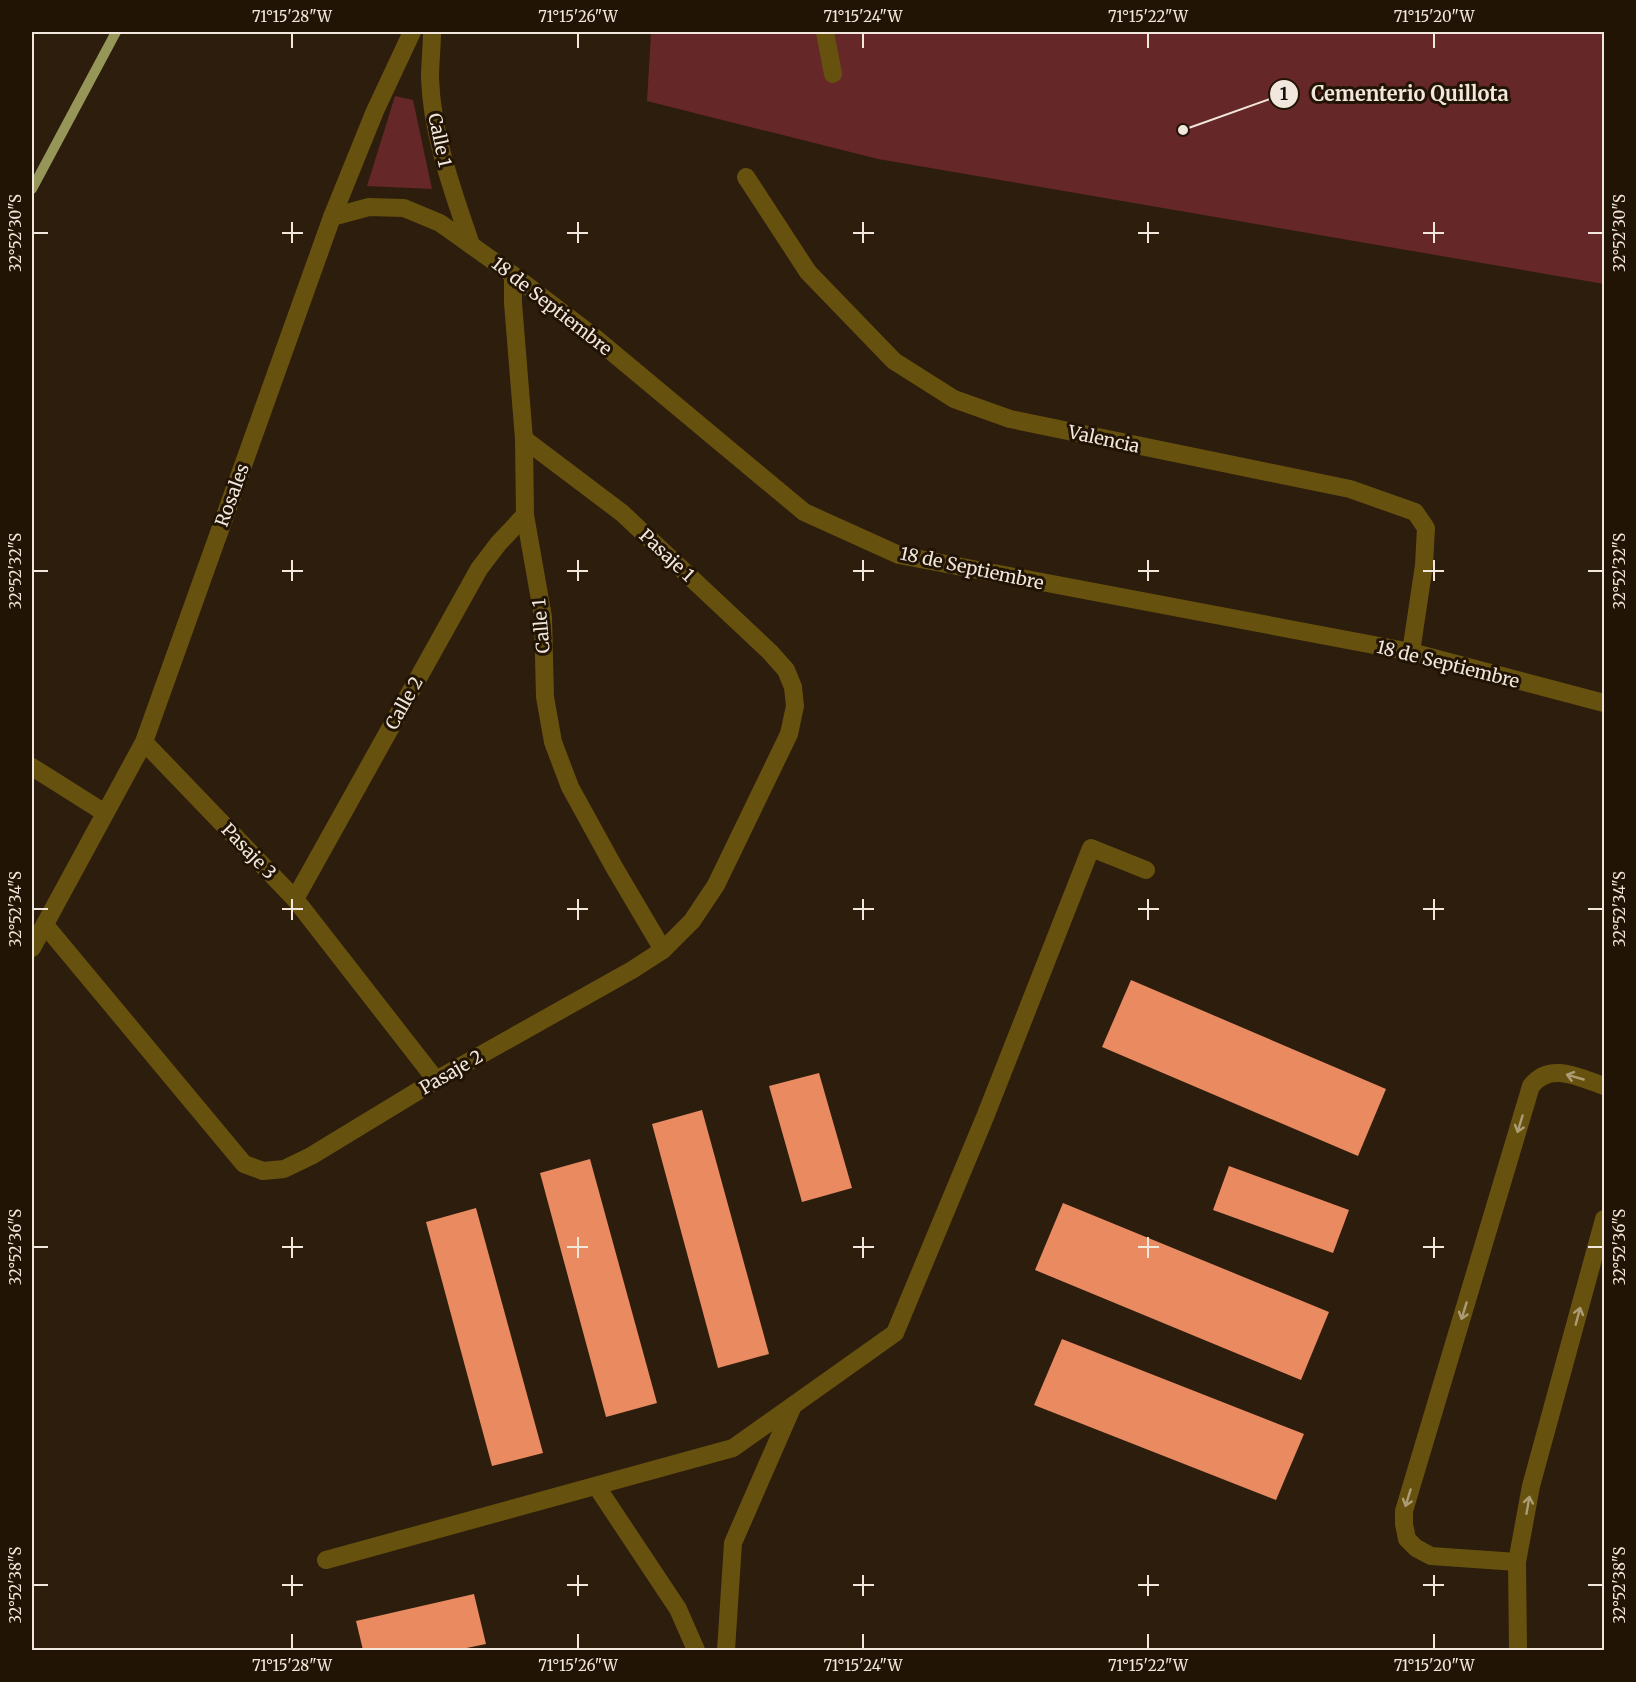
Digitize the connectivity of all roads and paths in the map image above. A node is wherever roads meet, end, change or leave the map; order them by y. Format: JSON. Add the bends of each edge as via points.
{"nodes":[{"id":1,"x":411,"y":32,"type":"edge"},
{"id":2,"x":432,"y":32,"type":"edge"},
{"id":3,"x":825,"y":32,"type":"edge"},
{"id":4,"x":832,"y":74,"type":"dead end"},
{"id":5,"x":746,"y":177,"type":"dead end"},
{"id":6,"x":332,"y":217,"type":"junction"},
{"id":7,"x":471,"y":245,"type":"junction"},
{"id":8,"x":513,"y":274,"type":"junction"},
{"id":9,"x":524,"y":439,"type":"junction"},
{"id":10,"x":525,"y":515,"type":"junction"},
{"id":11,"x":1410,"y":652,"type":"junction"},
{"id":12,"x":793,"y":687,"type":"joint"},
{"id":13,"x":1605,"y":703,"type":"edge"},
{"id":14,"x":144,"y":741,"type":"junction"},
{"id":15,"x":32,"y":767,"type":"edge"},
{"id":16,"x":105,"y":813,"type":"junction"},
{"id":17,"x":1146,"y":870,"type":"dead end"},
{"id":18,"x":295,"y":899,"type":"junction"},
{"id":19,"x":45,"y":925,"type":"junction"},
{"id":20,"x":32,"y":948,"type":"edge"},
{"id":21,"x":663,"y":950,"type":"junction"},
{"id":22,"x":436,"y":1080,"type":"junction"},
{"id":23,"x":1605,"y":1086,"type":"edge"},
{"id":24,"x":1605,"y":1219,"type":"edge"},
{"id":25,"x":792,"y":1406,"type":"junction"},
{"id":26,"x":597,"y":1487,"type":"junction"},
{"id":27,"x":327,"y":1560,"type":"dead end"},
{"id":28,"x":1517,"y":1562,"type":"junction"},
{"id":29,"x":696,"y":1650,"type":"edge"},
{"id":30,"x":726,"y":1650,"type":"edge"},
{"id":31,"x":1518,"y":1650,"type":"edge"}],
"edges":[{"from":1,"to":6,"type":"street","name":"Rosales"},
{"from":2,"to":7,"type":"street","name":"Calle 1","via":[[430,78],[435,125]]},
{"from":3,"to":4,"type":"street"},
{"from":5,"to":11,"type":"street","name":"Valencia","via":[[808,272],[894,361],[954,399],[1010,419],[1350,489],[1415,512],[1426,528],[1426,538]]},
{"from":6,"to":7,"type":"street","name":"18 de Septiembre","via":[[369,207],[404,208],[440,223]]},
{"from":6,"to":14,"type":"street","name":"Rosales"},
{"from":7,"to":8,"type":"street","name":"18 de Septiembre"},
{"from":8,"to":9,"type":"street","name":"Calle 1"},
{"from":8,"to":11,"type":"street","name":"18 de Septiembre","via":[[804,512],[899,555]]},
{"from":9,"to":10,"type":"street","name":"Calle 1"},
{"from":9,"to":12,"type":"street","name":"Pasaje 1","via":[[622,513],[770,652],[786,670]]},
{"from":10,"to":18,"type":"street","name":"Calle 2","via":[[479,569]]},
{"from":10,"to":21,"type":"street","name":"Calle 1","via":[[543,617],[545,697],[553,742],[570,787]]},
{"from":11,"to":13,"type":"street","name":"18 de Septiembre"},
{"from":12,"to":21,"type":"street","name":"Pasaje 2","via":[[795,706],[789,734],[716,885],[692,921]]},
{"from":14,"to":16,"type":"street","name":"Rosales"},
{"from":14,"to":18,"type":"street","name":"Pasaje 3"},
{"from":15,"to":16,"type":"street"},
{"from":16,"to":19,"type":"street","name":"Rosales"},
{"from":17,"to":25,"type":"street","via":[[1091,848],[895,1333]]},
{"from":18,"to":22,"type":"street","name":"Pasaje 3"},
{"from":19,"to":20,"type":"street","name":"Rosales"},
{"from":19,"to":22,"type":"street","name":"Pasaje 2","via":[[244,1164],[263,1171],[284,1169]]},
{"from":21,"to":22,"type":"street","name":"Pasaje 2"},
{"from":23,"to":28,"type":"street","one_way":true,"via":[[1551,1072],[1537,1078],[1531,1086],[1404,1511],[1407,1539],[1431,1556]]},
{"from":28,"to":24,"type":"street","one_way":true,"via":[[1531,1485]]},
{"from":25,"to":26,"type":"street","via":[[733,1448]]},
{"from":25,"to":30,"type":"street","via":[[733,1543]]},
{"from":26,"to":27,"type":"street"},
{"from":26,"to":29,"type":"street","via":[[678,1609]]},
{"from":28,"to":31,"type":"street"}]}
